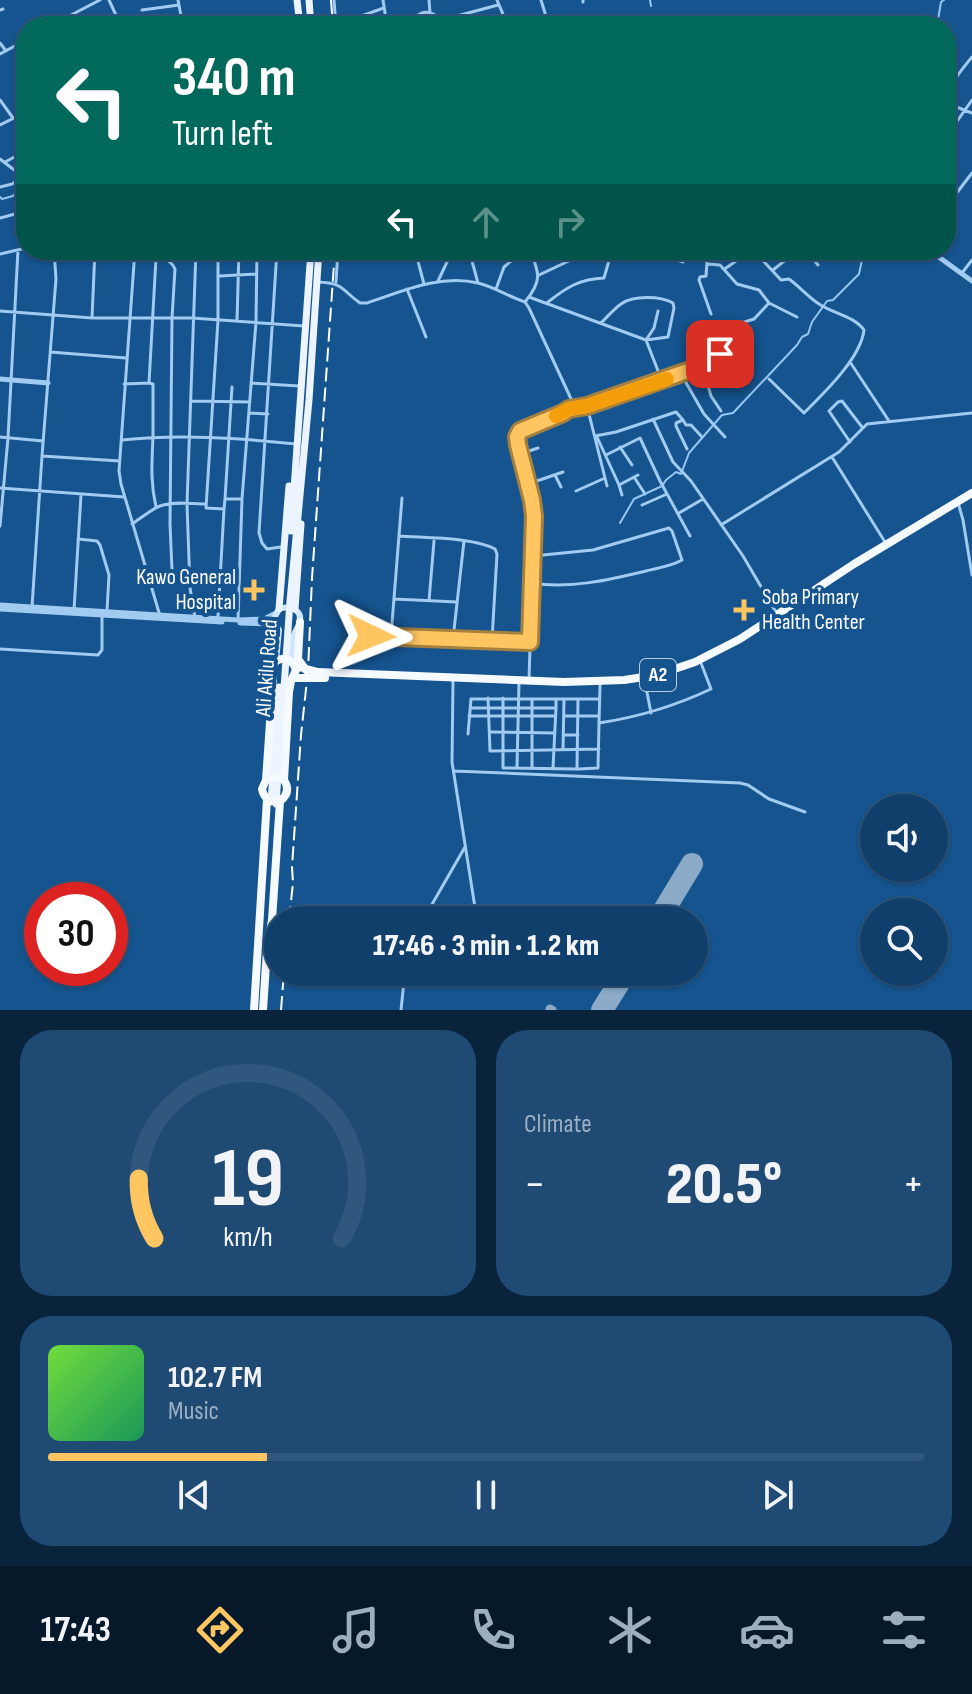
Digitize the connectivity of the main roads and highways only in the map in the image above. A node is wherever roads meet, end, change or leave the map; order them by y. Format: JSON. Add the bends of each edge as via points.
{"nodes":[{"id":1,"x":310,"y":260,"type":"edge"},
{"id":2,"x":318,"y":260,"type":"edge"},
{"id":3,"x":299,"y":460,"type":"junction"},
{"id":4,"x":972,"y":496,"type":"edge"},
{"id":5,"x":295,"y":609,"type":"junction"},
{"id":6,"x":278,"y":611,"type":"junction"},
{"id":7,"x":300,"y":622,"type":"junction"},
{"id":8,"x":277,"y":630,"type":"junction"},
{"id":9,"x":294,"y":631,"type":"junction"},
{"id":10,"x":276,"y":661,"type":"junction"},
{"id":11,"x":293,"y":664,"type":"junction"},
{"id":12,"x":307,"y":674,"type":"junction"},
{"id":13,"x":273,"y":679,"type":"junction"},
{"id":14,"x":292,"y":679,"type":"junction"},
{"id":15,"x":289,"y":702,"type":"junction"},
{"id":16,"x":266,"y":780,"type":"junction"},
{"id":17,"x":284,"y":780,"type":"junction"},
{"id":18,"x":273,"y":802,"type":"junction"},
{"id":19,"x":263,"y":948,"type":"junction"},
{"id":20,"x":254,"y":1010,"type":"edge"},
{"id":21,"x":263,"y":1010,"type":"edge"}],
"edges":[{"from":1,"to":3,"type":"main road","name":"Ali Akilu Road"},
{"from":2,"to":3,"type":"main road","name":"Ali Akilu Road"},
{"from":3,"to":5,"type":"main road","via":[[305,473]]},
{"from":3,"to":6,"type":"main road","via":[[290,473]]},
{"from":3,"to":18,"type":"main road","name":"Ali Akilu Road"},
{"from":4,"to":12,"type":"highway","number":"A2","via":[[886,544],[740,639],[657,675],[609,681]]},
{"from":4,"to":12,"type":"highway","number":"A2","via":[[743,641],[701,663],[645,682],[600,685]]},
{"from":5,"to":6,"type":"main road"},
{"from":5,"to":7,"type":"main road"},
{"from":6,"to":8,"type":"main road","via":[[273,620]]},
{"from":7,"to":9,"type":"main road"},
{"from":7,"to":12,"type":"highway","via":[[298,659]]},
{"from":8,"to":9,"type":"main road"},
{"from":8,"to":10,"type":"main road"},
{"from":9,"to":11,"type":"main road"},
{"from":10,"to":11,"type":"highway","number":"A2","via":[[284,658]]},
{"from":10,"to":13,"type":"highway","via":[[270,670]]},
{"from":11,"to":12,"type":"highway","number":"A2"},
{"from":11,"to":14,"type":"highway"},
{"from":12,"to":14,"type":"highway","number":"A2"},
{"from":12,"to":15,"type":"highway"},
{"from":13,"to":14,"type":"highway","number":"A2","via":[[282,684]]},
{"from":13,"to":16,"type":"highway"},
{"from":14,"to":15,"type":"highway"},
{"from":15,"to":17,"type":"highway"},
{"from":16,"to":17,"type":"highway"},
{"from":16,"to":18,"type":"highway","via":[[262,789]]},
{"from":17,"to":18,"type":"highway","via":[[287,794]]},
{"from":18,"to":19,"type":"highway","via":[[258,919]]},
{"from":18,"to":19,"type":"highway","via":[[272,920]]},
{"from":19,"to":20,"type":"highway"},
{"from":19,"to":21,"type":"highway"}]}
